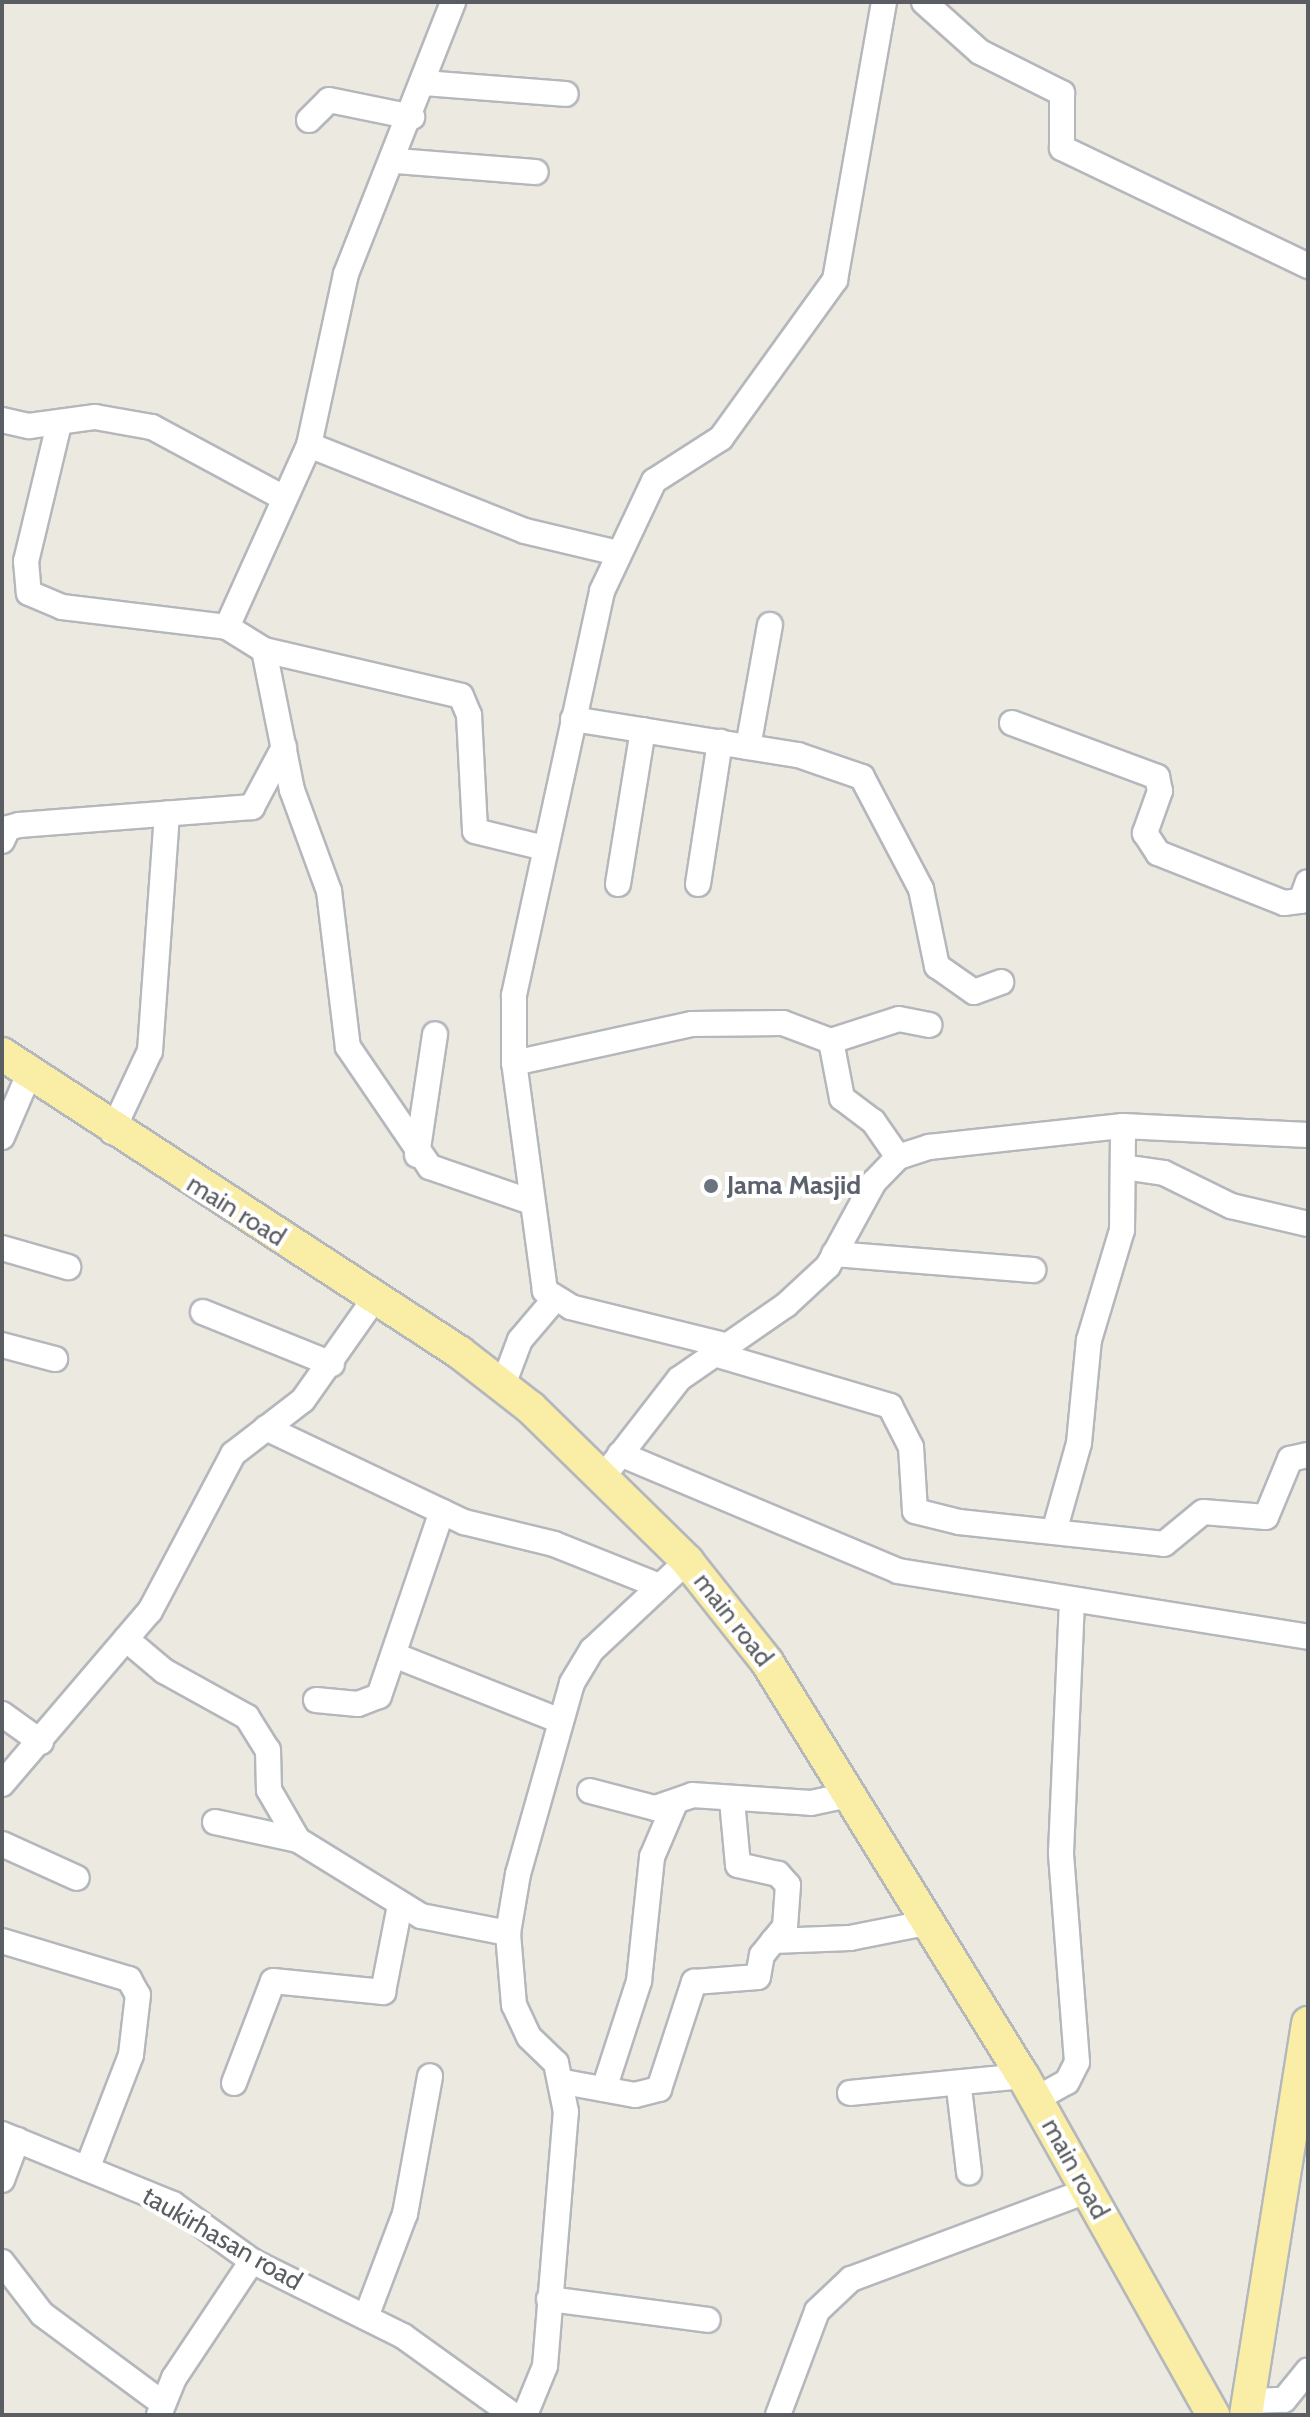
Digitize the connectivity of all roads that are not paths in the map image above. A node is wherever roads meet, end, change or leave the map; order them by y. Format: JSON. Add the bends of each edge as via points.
{"nodes":[{"id":1,"x":453,"y":2,"type":"edge"},
{"id":2,"x":884,"y":2,"type":"edge"},
{"id":3,"x":924,"y":2,"type":"edge"},
{"id":4,"x":423,"y":83,"type":"junction"},
{"id":5,"x":566,"y":94,"type":"dead end"},
{"id":6,"x":412,"y":117,"type":"junction"},
{"id":7,"x":309,"y":120,"type":"dead end"},
{"id":8,"x":396,"y":161,"type":"junction"},
{"id":9,"x":536,"y":172,"type":"dead end"},
{"id":10,"x":1308,"y":266,"type":"edge"},
{"id":11,"x":2,"y":420,"type":"edge"},
{"id":12,"x":59,"y":424,"type":"junction"},
{"id":13,"x":309,"y":445,"type":"junction"},
{"id":14,"x":282,"y":497,"type":"junction"},
{"id":15,"x":617,"y":553,"type":"junction"},
{"id":16,"x":770,"y":625,"type":"dead end"},
{"id":17,"x":227,"y":627,"type":"junction"},
{"id":18,"x":264,"y":650,"type":"junction"},
{"id":19,"x":573,"y":719,"type":"junction"},
{"id":20,"x":1012,"y":723,"type":"dead end"},
{"id":21,"x":643,"y":730,"type":"junction"},
{"id":22,"x":720,"y":742,"type":"junction"},
{"id":23,"x":284,"y":747,"type":"junction"},
{"id":24,"x":748,"y":747,"type":"junction"},
{"id":25,"x":167,"y":814,"type":"junction"},
{"id":26,"x":2,"y":841,"type":"edge"},
{"id":27,"x":545,"y":848,"type":"junction"},
{"id":28,"x":1308,"y":882,"type":"edge"},
{"id":29,"x":618,"y":884,"type":"dead end"},
{"id":30,"x":698,"y":884,"type":"dead end"},
{"id":31,"x":1001,"y":982,"type":"dead end"},
{"id":32,"x":929,"y":1025,"type":"dead end"},
{"id":33,"x":435,"y":1034,"type":"dead end"},
{"id":34,"x":831,"y":1041,"type":"junction"},
{"id":35,"x":2,"y":1054,"type":"edge"},
{"id":36,"x":514,"y":1063,"type":"junction"},
{"id":37,"x":29,"y":1074,"type":"junction"},
{"id":38,"x":1123,"y":1126,"type":"junction"},
{"id":39,"x":112,"y":1132,"type":"junction"},
{"id":40,"x":1308,"y":1135,"type":"edge"},
{"id":41,"x":2,"y":1137,"type":"edge"},
{"id":42,"x":417,"y":1155,"type":"junction"},
{"id":43,"x":898,"y":1157,"type":"junction"},
{"id":44,"x":1123,"y":1167,"type":"junction"},
{"id":45,"x":531,"y":1202,"type":"junction"},
{"id":46,"x":1308,"y":1224,"type":"edge"},
{"id":47,"x":2,"y":1248,"type":"edge"},
{"id":48,"x":834,"y":1254,"type":"junction"},
{"id":49,"x":68,"y":1267,"type":"dead end"},
{"id":50,"x":1033,"y":1270,"type":"dead end"},
{"id":51,"x":375,"y":1298,"type":"junction"},
{"id":52,"x":554,"y":1300,"type":"junction"},
{"id":53,"x":203,"y":1312,"type":"dead end"},
{"id":54,"x":2,"y":1345,"type":"edge"},
{"id":55,"x":717,"y":1349,"type":"junction"},
{"id":56,"x":55,"y":1359,"type":"dead end"},
{"id":57,"x":332,"y":1364,"type":"junction"},
{"id":58,"x":503,"y":1385,"type":"junction"},
{"id":59,"x":266,"y":1428,"type":"junction"},
{"id":60,"x":1308,"y":1455,"type":"edge"},
{"id":61,"x":612,"y":1466,"type":"junction"},
{"id":62,"x":442,"y":1511,"type":"junction"},
{"id":63,"x":1054,"y":1532,"type":"junction"},
{"id":64,"x":687,"y":1561,"type":"junction"},
{"id":65,"x":657,"y":1585,"type":"junction"},
{"id":66,"x":1072,"y":1601,"type":"junction"},
{"id":67,"x":1308,"y":1637,"type":"edge"},
{"id":68,"x":126,"y":1639,"type":"junction"},
{"id":69,"x":394,"y":1655,"type":"junction"},
{"id":70,"x":316,"y":1700,"type":"dead end"},
{"id":71,"x":2,"y":1714,"type":"edge"},
{"id":72,"x":558,"y":1720,"type":"junction"},
{"id":73,"x":41,"y":1742,"type":"junction"},
{"id":74,"x":2,"y":1784,"type":"edge"},
{"id":75,"x":590,"y":1791,"type":"dead end"},
{"id":76,"x":848,"y":1795,"type":"junction"},
{"id":77,"x":732,"y":1800,"type":"junction"},
{"id":78,"x":675,"y":1803,"type":"junction"},
{"id":79,"x":215,"y":1822,"type":"dead end"},
{"id":80,"x":298,"y":1840,"type":"junction"},
{"id":81,"x":2,"y":1844,"type":"edge"},
{"id":82,"x":77,"y":1878,"type":"dead end"},
{"id":83,"x":400,"y":1905,"type":"junction"},
{"id":84,"x":926,"y":1923,"type":"junction"},
{"id":85,"x":508,"y":1933,"type":"junction"},
{"id":86,"x":2,"y":1941,"type":"edge"},
{"id":87,"x":773,"y":1941,"type":"junction"},
{"id":88,"x":1308,"y":2023,"type":"edge"},
{"id":89,"x":430,"y":2076,"type":"dead end"},
{"id":90,"x":564,"y":2082,"type":"junction"},
{"id":91,"x":234,"y":2083,"type":"dead end"},
{"id":92,"x":959,"y":2088,"type":"junction"},
{"id":93,"x":1030,"y":2088,"type":"junction"},
{"id":94,"x":604,"y":2089,"type":"junction"},
{"id":95,"x":850,"y":2093,"type":"dead end"},
{"id":96,"x":9,"y":2137,"type":"edge"},
{"id":97,"x":87,"y":2169,"type":"junction"},
{"id":98,"x":969,"y":2172,"type":"dead end"},
{"id":99,"x":2,"y":2180,"type":"edge"},
{"id":100,"x":1086,"y":2191,"type":"junction"},
{"id":101,"x":252,"y":2261,"type":"junction"},
{"id":102,"x":2,"y":2262,"type":"edge"},
{"id":103,"x":549,"y":2299,"type":"junction"},
{"id":104,"x":366,"y":2317,"type":"junction"},
{"id":105,"x":708,"y":2320,"type":"dead end"},
{"id":106,"x":1308,"y":2370,"type":"edge"},
{"id":107,"x":1249,"y":2408,"type":"edge"},
{"id":108,"x":160,"y":2409,"type":"edge"},
{"id":109,"x":513,"y":2415,"type":"edge"},
{"id":110,"x":525,"y":2415,"type":"edge"},
{"id":111,"x":778,"y":2415,"type":"edge"},
{"id":112,"x":1213,"y":2415,"type":"edge"}],
"edges":[{"from":1,"to":4,"type":"street"},
{"from":2,"to":15,"type":"street","via":[[835,280],[721,438],[654,481]]},
{"from":3,"to":10,"type":"street","via":[[980,52],[1062,93],[1062,148]]},
{"from":4,"to":5,"type":"street"},
{"from":4,"to":6,"type":"street"},
{"from":6,"to":7,"type":"street","via":[[329,100]]},
{"from":6,"to":8,"type":"street"},
{"from":8,"to":9,"type":"street"},
{"from":8,"to":13,"type":"street","via":[[346,274]]},
{"from":11,"to":12,"type":"street"},
{"from":12,"to":14,"type":"street","via":[[95,417],[152,427]]},
{"from":12,"to":17,"type":"street","via":[[26,561],[29,593],[62,607]]},
{"from":13,"to":14,"type":"street"},
{"from":13,"to":15,"type":"street","via":[[525,531]]},
{"from":14,"to":17,"type":"street"},
{"from":15,"to":19,"type":"street"},
{"from":16,"to":24,"type":"street"},
{"from":17,"to":18,"type":"street"},
{"from":18,"to":23,"type":"street"},
{"from":18,"to":27,"type":"street","via":[[461,696],[475,831]]},
{"from":19,"to":21,"type":"street"},
{"from":19,"to":27,"type":"street"},
{"from":20,"to":28,"type":"street","via":[[1157,777],[1160,791],[1145,833],[1158,853],[1284,903],[1301,901]]},
{"from":21,"to":22,"type":"street"},
{"from":21,"to":29,"type":"street"},
{"from":22,"to":24,"type":"street"},
{"from":22,"to":30,"type":"street"},
{"from":23,"to":25,"type":"street","via":[[252,807]]},
{"from":23,"to":42,"type":"street","via":[[329,891],[348,1047]]},
{"from":24,"to":31,"type":"street","via":[[862,777],[921,889],[937,966],[974,992]]},
{"from":25,"to":26,"type":"street","via":[[19,825],[8,828]]},
{"from":25,"to":39,"type":"street","via":[[150,1051]]},
{"from":27,"to":36,"type":"street","via":[[514,995]]},
{"from":32,"to":34,"type":"street","via":[[899,1019]]},
{"from":33,"to":42,"type":"street"},
{"from":34,"to":36,"type":"street","via":[[783,1023],[692,1024]]},
{"from":34,"to":43,"type":"street","via":[[842,1098],[873,1121]]},
{"from":35,"to":37,"type":"main road","name":"main road"},
{"from":36,"to":45,"type":"street"},
{"from":37,"to":39,"type":"main road","name":"main road"},
{"from":37,"to":41,"type":"street"},
{"from":38,"to":40,"type":"street"},
{"from":38,"to":43,"type":"street","via":[[929,1147]]},
{"from":38,"to":44,"type":"street"},
{"from":39,"to":51,"type":"main road","name":"main road"},
{"from":42,"to":45,"type":"street","via":[[450,1178]]},
{"from":43,"to":48,"type":"street","via":[[874,1182]]},
{"from":44,"to":46,"type":"street","via":[[1173,1176],[1231,1206]]},
{"from":44,"to":63,"type":"street","via":[[1122,1230],[1089,1340],[1079,1443]]},
{"from":45,"to":52,"type":"street","via":[[540,1271]]},
{"from":47,"to":49,"type":"street"},
{"from":48,"to":50,"type":"street"},
{"from":48,"to":55,"type":"street","via":[[786,1305]]},
{"from":51,"to":57,"type":"street"},
{"from":51,"to":58,"type":"main road","name":"main road"},
{"from":52,"to":55,"type":"street"},
{"from":52,"to":58,"type":"street","via":[[520,1340]]},
{"from":53,"to":57,"type":"street"},
{"from":54,"to":56,"type":"street"},
{"from":55,"to":61,"type":"street","via":[[679,1379]]},
{"from":55,"to":63,"type":"street","via":[[890,1406],[911,1447],[913,1504],[920,1514]]},
{"from":57,"to":59,"type":"street"},
{"from":58,"to":61,"type":"main road","name":"main road"},
{"from":59,"to":62,"type":"street"},
{"from":59,"to":68,"type":"street","via":[[233,1454],[179,1563]]},
{"from":60,"to":63,"type":"street","via":[[1290,1459],[1266,1517],[1203,1512],[1164,1544]]},
{"from":61,"to":64,"type":"main road","name":"main road"},
{"from":61,"to":66,"type":"street","via":[[898,1571]]},
{"from":62,"to":65,"type":"street"},
{"from":62,"to":69,"type":"street"},
{"from":64,"to":65,"type":"street"},
{"from":64,"to":76,"type":"main road","name":"main road","via":[[759,1650]]},
{"from":65,"to":72,"type":"street","via":[[592,1650]]},
{"from":66,"to":67,"type":"street"},
{"from":66,"to":93,"type":"street","via":[[1061,1853],[1077,2062],[1067,2082]]},
{"from":68,"to":73,"type":"street"},
{"from":68,"to":80,"type":"street","via":[[164,1671],[247,1717],[268,1750],[269,1790]]},
{"from":69,"to":70,"type":"street","via":[[371,1702]]},
{"from":69,"to":72,"type":"street"},
{"from":71,"to":73,"type":"street"},
{"from":72,"to":85,"type":"street"},
{"from":73,"to":74,"type":"street"},
{"from":75,"to":78,"type":"street","via":[[655,1808]]},
{"from":76,"to":77,"type":"street","via":[[811,1803]]},
{"from":76,"to":84,"type":"main road","name":"main road"},
{"from":77,"to":78,"type":"street","via":[[692,1795]]},
{"from":77,"to":87,"type":"street","via":[[738,1865],[778,1874],[788,1885],[785,1927]]},
{"from":78,"to":94,"type":"street","via":[[652,1857],[639,1981]]},
{"from":79,"to":80,"type":"street"},
{"from":80,"to":83,"type":"street"},
{"from":81,"to":82,"type":"street"},
{"from":83,"to":85,"type":"street","via":[[445,1923]]},
{"from":83,"to":91,"type":"street","via":[[383,1992],[273,1981]]},
{"from":84,"to":87,"type":"street","via":[[850,1938]]},
{"from":84,"to":93,"type":"main road","name":"main road"},
{"from":85,"to":90,"type":"street","via":[[518,2021]]},
{"from":86,"to":97,"type":"street","via":[[129,1979],[138,1995],[131,2055]]},
{"from":87,"to":94,"type":"street","via":[[755,1980],[694,1982],[659,2089],[635,2095]]},
{"from":88,"to":107,"type":"main road"},
{"from":89,"to":104,"type":"street","via":[[405,2214]]},
{"from":90,"to":94,"type":"street"},
{"from":90,"to":103,"type":"street"},
{"from":92,"to":93,"type":"street"},
{"from":92,"to":95,"type":"street"},
{"from":92,"to":98,"type":"street"},
{"from":93,"to":100,"type":"main road","name":"main road"},
{"from":96,"to":97,"type":"street","name":"taukirhasan road"},
{"from":96,"to":99,"type":"street"},
{"from":97,"to":101,"type":"street","name":"taukirhasan road","via":[[173,2204]]},
{"from":100,"to":111,"type":"street","via":[[851,2279],[817,2311]]},
{"from":100,"to":112,"type":"main road","name":"main road"},
{"from":101,"to":104,"type":"street","name":"taukirhasan road"},
{"from":101,"to":108,"type":"street"},
{"from":102,"to":108,"type":"street","via":[[42,2314]]},
{"from":103,"to":105,"type":"street"},
{"from":103,"to":110,"type":"street","via":[[545,2366]]},
{"from":104,"to":109,"type":"street","name":"taukirhasan road"},
{"from":106,"to":107,"type":"street","via":[[1284,2400]]}]}
